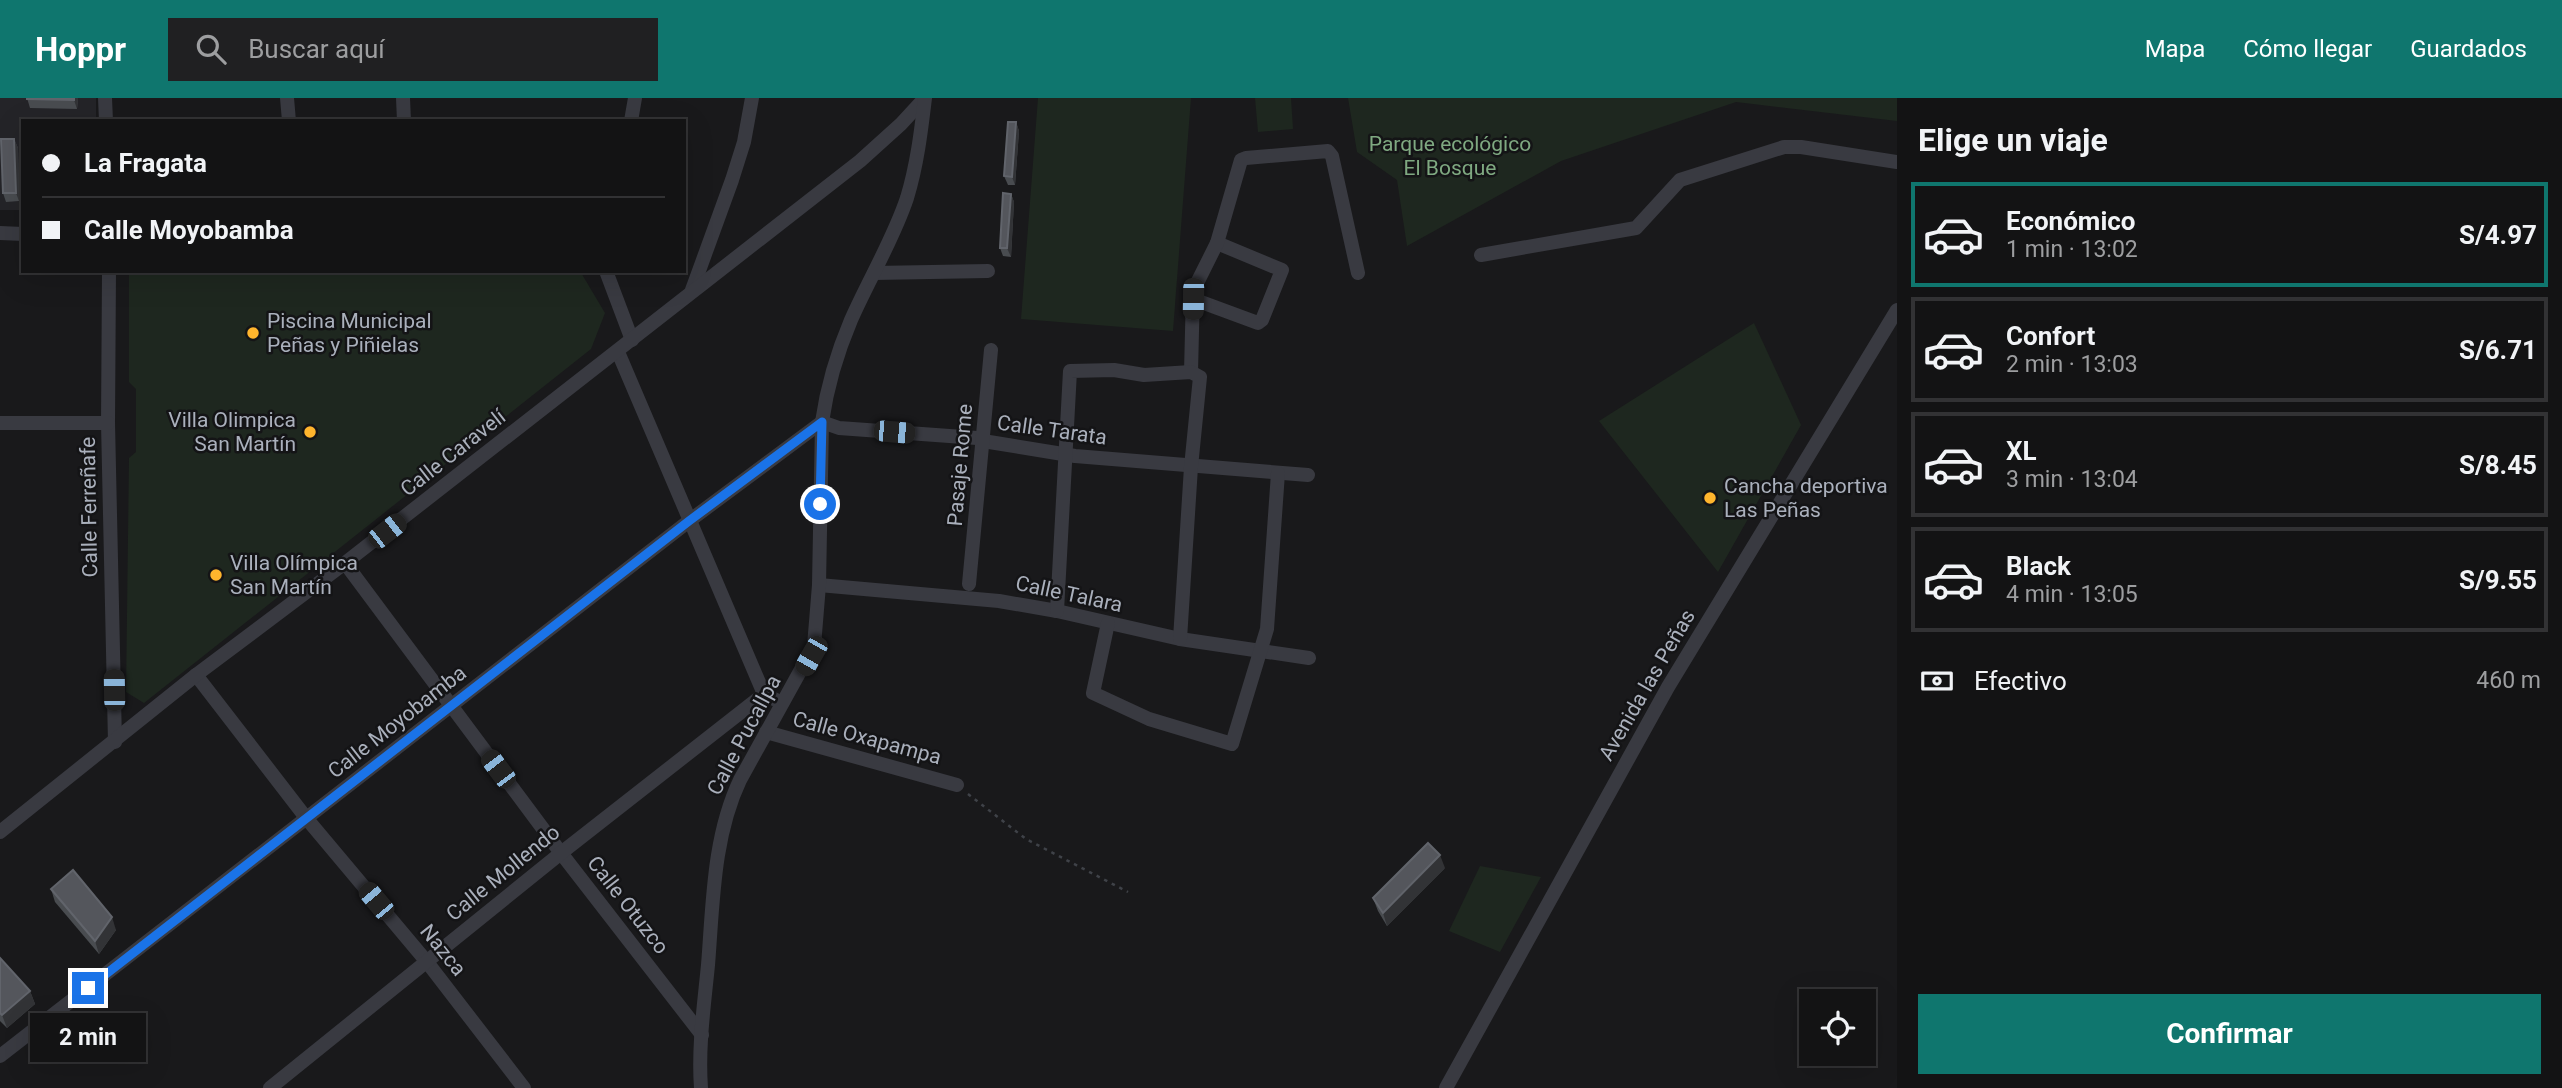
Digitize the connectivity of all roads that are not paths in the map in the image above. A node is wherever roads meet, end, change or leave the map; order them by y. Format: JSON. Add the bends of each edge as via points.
{"nodes":[{"id":1,"x":105,"y":98,"type":"edge"},
{"id":2,"x":287,"y":98,"type":"edge"},
{"id":3,"x":403,"y":98,"type":"edge"},
{"id":4,"x":635,"y":98,"type":"edge"},
{"id":5,"x":752,"y":98,"type":"edge"},
{"id":6,"x":924,"y":99,"type":"edge"},
{"id":7,"x":106,"y":119,"type":"edge"},
{"id":8,"x":289,"y":119,"type":"edge"},
{"id":9,"x":404,"y":119,"type":"edge"},
{"id":10,"x":631,"y":119,"type":"edge"},
{"id":11,"x":1897,"y":162,"type":"edge"},
{"id":12,"x":0,"y":233,"type":"edge"},
{"id":13,"x":21,"y":233,"type":"edge"},
{"id":14,"x":1217,"y":243,"type":"junction"},
{"id":15,"x":1481,"y":255,"type":"dead end"},
{"id":16,"x":988,"y":271,"type":"dead end"},
{"id":17,"x":109,"y":273,"type":"edge"},
{"id":18,"x":607,"y":273,"type":"edge"},
{"id":19,"x":874,"y":273,"type":"junction"},
{"id":20,"x":1358,"y":273,"type":"dead end"},
{"id":21,"x":692,"y":290,"type":"junction"},
{"id":22,"x":1193,"y":299,"type":"junction"},
{"id":23,"x":1897,"y":310,"type":"edge"},
{"id":24,"x":632,"y":340,"type":"junction"},
{"id":25,"x":991,"y":350,"type":"dead end"},
{"id":26,"x":618,"y":352,"type":"junction"},
{"id":27,"x":1191,"y":372,"type":"junction"},
{"id":28,"x":822,"y":422,"type":"junction"},
{"id":29,"x":0,"y":423,"type":"edge"},
{"id":30,"x":108,"y":423,"type":"junction"},
{"id":31,"x":983,"y":441,"type":"junction"},
{"id":32,"x":1066,"y":455,"type":"junction"},
{"id":33,"x":1191,"y":467,"type":"junction"},
{"id":34,"x":1278,"y":473,"type":"junction"},
{"id":35,"x":1308,"y":475,"type":"dead end"},
{"id":36,"x":689,"y":521,"type":"junction"},
{"id":37,"x":345,"y":564,"type":"junction"},
{"id":38,"x":969,"y":584,"type":"dead end"},
{"id":39,"x":819,"y":586,"type":"junction"},
{"id":40,"x":1057,"y":611,"type":"junction"},
{"id":41,"x":1108,"y":623,"type":"junction"},
{"id":42,"x":1180,"y":639,"type":"junction"},
{"id":43,"x":1261,"y":652,"type":"junction"},
{"id":44,"x":1309,"y":659,"type":"dead end"},
{"id":45,"x":197,"y":675,"type":"junction"},
{"id":46,"x":764,"y":694,"type":"junction"},
{"id":47,"x":782,"y":704,"type":"junction"},
{"id":48,"x":452,"y":706,"type":"junction"},
{"id":49,"x":766,"y":732,"type":"junction"},
{"id":50,"x":115,"y":742,"type":"junction"},
{"id":51,"x":957,"y":785,"type":"road end"},
{"id":52,"x":307,"y":819,"type":"junction"},
{"id":53,"x":0,"y":832,"type":"edge"},
{"id":54,"x":561,"y":853,"type":"junction"},
{"id":55,"x":427,"y":962,"type":"junction"},
{"id":56,"x":702,"y":1035,"type":"junction"},
{"id":57,"x":0,"y":1056,"type":"edge"},
{"id":58,"x":288,"y":1083,"type":"edge"},
{"id":59,"x":270,"y":1088,"type":"edge"},
{"id":60,"x":524,"y":1088,"type":"edge"},
{"id":61,"x":701,"y":1088,"type":"edge"},
{"id":62,"x":1446,"y":1088,"type":"edge"}],
"edges":[{"from":1,"to":7,"type":"street"},
{"from":2,"to":8,"type":"street"},
{"from":3,"to":9,"type":"street"},
{"from":4,"to":10,"type":"street"},
{"from":5,"to":21,"type":"street","via":[[736,167]]},
{"from":6,"to":19,"type":"street","name":"Calle Pucallpa","via":[[920,142],[906,201]]},
{"from":6,"to":21,"type":"street","name":"Calle Caravelí","via":[[860,161]]},
{"from":11,"to":15,"type":"street","via":[[1784,147],[1680,180],[1636,228]]},
{"from":12,"to":13,"type":"street"},
{"from":14,"to":20,"type":"street","via":[[1241,160],[1328,151]]},
{"from":14,"to":22,"type":"street"},
{"from":14,"to":22,"type":"street","via":[[1282,270],[1262,320],[1258,323]]},
{"from":16,"to":19,"type":"street"},
{"from":17,"to":30,"type":"street","name":"Calle Ferreñafe"},
{"from":18,"to":24,"type":"street"},
{"from":19,"to":28,"type":"street","name":"Calle Pucallpa","via":[[839,353]]},
{"from":21,"to":24,"type":"street","name":"Calle Caravelí"},
{"from":22,"to":27,"type":"street"},
{"from":23,"to":62,"type":"street","name":"Avenida las Peñas","via":[[1668,687]]},
{"from":24,"to":26,"type":"street","name":"Calle Caravelí"},
{"from":25,"to":31,"type":"street","name":"Pasaje Rome"},
{"from":26,"to":36,"type":"street"},
{"from":26,"to":37,"type":"street","name":"Calle Caravelí"},
{"from":27,"to":32,"type":"street","via":[[1072,369]]},
{"from":27,"to":33,"type":"street","via":[[1200,377]]},
{"from":28,"to":31,"type":"street","name":"Calle Tarata","via":[[839,428]]},
{"from":28,"to":36,"type":"street","name":"Calle Moyobamba"},
{"from":28,"to":39,"type":"street","name":"Calle Pucallpa"},
{"from":29,"to":30,"type":"street"},
{"from":30,"to":50,"type":"street","name":"Calle Ferreñafe"},
{"from":31,"to":32,"type":"street","name":"Calle Tarata"},
{"from":31,"to":38,"type":"street","name":"Pasaje Rome"},
{"from":32,"to":33,"type":"street","name":"Calle Tarata"},
{"from":32,"to":40,"type":"street"},
{"from":33,"to":34,"type":"street","name":"Calle Tarata"},
{"from":33,"to":42,"type":"street"},
{"from":34,"to":35,"type":"street","name":"Calle Tarata"},
{"from":34,"to":43,"type":"street","via":[[1268,617]]},
{"from":36,"to":46,"type":"street"},
{"from":36,"to":48,"type":"street","name":"Calle Moyobamba"},
{"from":37,"to":45,"type":"street","name":"Calle Caravelí"},
{"from":37,"to":48,"type":"street","name":"Calle Otuzco"},
{"from":39,"to":40,"type":"street","name":"Calle Talara","via":[[999,601]]},
{"from":39,"to":47,"type":"street","name":"Calle Pucallpa","via":[[811,656]]},
{"from":40,"to":41,"type":"street","name":"Calle Talara"},
{"from":41,"to":42,"type":"street","name":"Calle Talara"},
{"from":41,"to":43,"type":"street","via":[[1093,694],[1149,719],[1232,744]]},
{"from":42,"to":43,"type":"street","name":"Calle Talara"},
{"from":43,"to":44,"type":"street","name":"Calle Talara"},
{"from":45,"to":50,"type":"street","name":"Calle Caravelí"},
{"from":45,"to":52,"type":"street","name":"Nazca"},
{"from":46,"to":47,"type":"street","name":"Calle Oxapampa"},
{"from":46,"to":54,"type":"street","name":"Calle Mollendo"},
{"from":47,"to":49,"type":"street","name":"Calle Pucallpa"},
{"from":48,"to":52,"type":"street","name":"Calle Moyobamba"},
{"from":48,"to":54,"type":"street","name":"Calle Otuzco"},
{"from":49,"to":51,"type":"street","name":"Calle Oxapampa"},
{"from":49,"to":56,"type":"street","name":"Calle Pucallpa","via":[[731,799],[723,826]]},
{"from":50,"to":53,"type":"street","name":"Calle Caravelí"},
{"from":52,"to":55,"type":"street","name":"Nazca"},
{"from":52,"to":57,"type":"street","name":"Calle Moyobamba"},
{"from":54,"to":55,"type":"street","name":"Calle Mollendo"},
{"from":54,"to":56,"type":"street","name":"Calle Otuzco"},
{"from":55,"to":58,"type":"street","name":"Calle Mollendo"},
{"from":55,"to":60,"type":"street","name":"Nazca"},
{"from":56,"to":61,"type":"street","name":"Calle Pucallpa"},
{"from":58,"to":59,"type":"street","name":"Calle Mollendo"}]}
